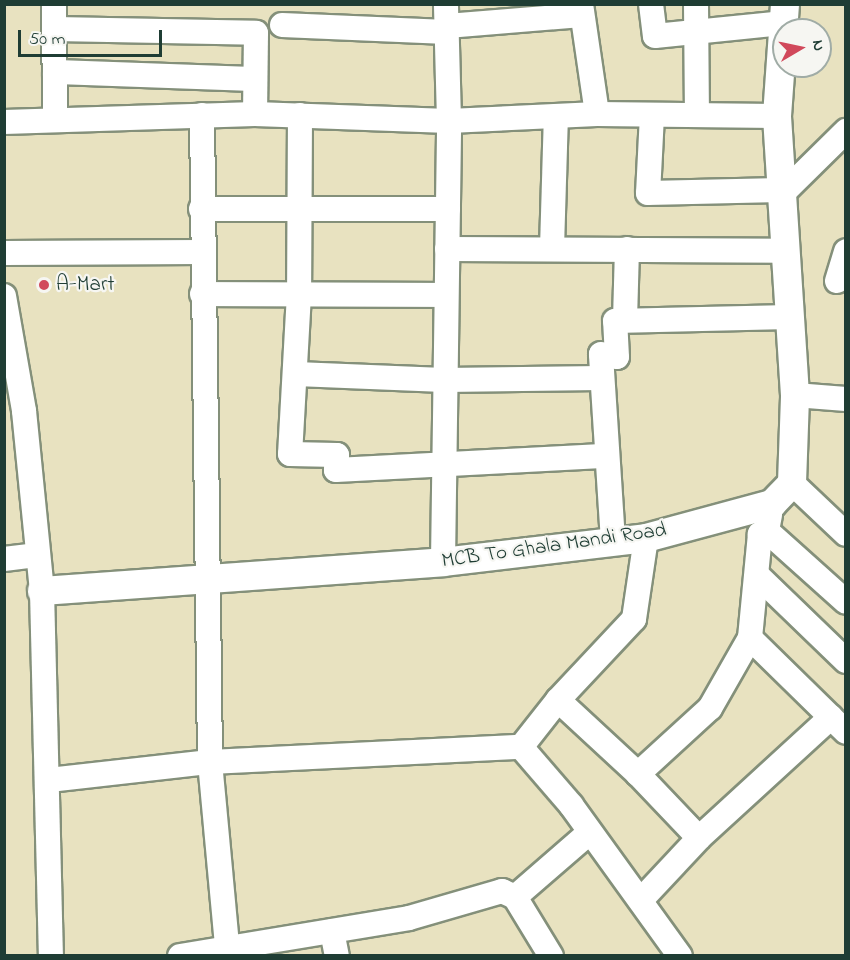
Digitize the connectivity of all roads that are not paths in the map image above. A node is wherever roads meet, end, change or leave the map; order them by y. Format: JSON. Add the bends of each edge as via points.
{"nodes":[{"id":1,"x":54,"y":4,"type":"edge"},
{"id":2,"x":651,"y":4,"type":"edge"},
{"id":3,"x":696,"y":4,"type":"edge"},
{"id":4,"x":582,"y":10,"type":"edge"},
{"id":5,"x":784,"y":14,"type":"edge"},
{"id":6,"x":447,"y":21,"type":"edge"},
{"id":7,"x":282,"y":25,"type":"dead end"},
{"id":8,"x":55,"y":29,"type":"junction"},
{"id":9,"x":697,"y":32,"type":"junction"},
{"id":10,"x":55,"y":72,"type":"junction"},
{"id":11,"x":255,"y":79,"type":"junction"},
{"id":12,"x":202,"y":114,"type":"junction"},
{"id":13,"x":255,"y":114,"type":"junction"},
{"id":14,"x":597,"y":114,"type":"junction"},
{"id":15,"x":300,"y":115,"type":"junction"},
{"id":16,"x":652,"y":115,"type":"junction"},
{"id":17,"x":697,"y":115,"type":"junction"},
{"id":18,"x":556,"y":116,"type":"junction"},
{"id":19,"x":777,"y":116,"type":"junction"},
{"id":20,"x":55,"y":119,"type":"junction"},
{"id":21,"x":449,"y":121,"type":"junction"},
{"id":22,"x":4,"y":122,"type":"edge"},
{"id":23,"x":846,"y":131,"type":"edge"},
{"id":24,"x":780,"y":193,"type":"junction"},
{"id":25,"x":201,"y":209,"type":"junction"},
{"id":26,"x":300,"y":209,"type":"junction"},
{"id":27,"x":448,"y":209,"type":"junction"},
{"id":28,"x":552,"y":248,"type":"junction"},
{"id":29,"x":447,"y":249,"type":"junction"},
{"id":30,"x":627,"y":249,"type":"junction"},
{"id":31,"x":784,"y":250,"type":"junction"},
{"id":32,"x":846,"y":251,"type":"edge"},
{"id":33,"x":202,"y":252,"type":"junction"},
{"id":34,"x":4,"y":253,"type":"edge"},
{"id":35,"x":837,"y":281,"type":"dead end"},
{"id":36,"x":202,"y":294,"type":"junction"},
{"id":37,"x":299,"y":294,"type":"junction"},
{"id":38,"x":446,"y":295,"type":"junction"},
{"id":39,"x":4,"y":296,"type":"edge"},
{"id":40,"x":789,"y":317,"type":"junction"},
{"id":41,"x":625,"y":320,"type":"junction"},
{"id":42,"x":296,"y":374,"type":"junction"},
{"id":43,"x":601,"y":378,"type":"junction"},
{"id":44,"x":444,"y":380,"type":"junction"},
{"id":45,"x":795,"y":395,"type":"junction"},
{"id":46,"x":846,"y":399,"type":"edge"},
{"id":47,"x":14,"y":412,"type":"edge"},
{"id":48,"x":608,"y":456,"type":"junction"},
{"id":49,"x":443,"y":464,"type":"junction"},
{"id":50,"x":792,"y":483,"type":"junction"},
{"id":51,"x":770,"y":518,"type":"junction"},
{"id":52,"x":846,"y":534,"type":"edge"},
{"id":53,"x":646,"y":538,"type":"junction"},
{"id":54,"x":613,"y":541,"type":"junction"},
{"id":55,"x":38,"y":555,"type":"junction"},
{"id":56,"x":4,"y":559,"type":"edge"},
{"id":57,"x":443,"y":561,"type":"junction"},
{"id":58,"x":758,"y":576,"type":"junction"},
{"id":59,"x":206,"y":577,"type":"junction"},
{"id":60,"x":841,"y":589,"type":"edge"},
{"id":61,"x":42,"y":591,"type":"junction"},
{"id":62,"x":750,"y":638,"type":"junction"},
{"id":63,"x":846,"y":661,"type":"edge"},
{"id":64,"x":558,"y":700,"type":"junction"},
{"id":65,"x":838,"y":724,"type":"edge"},
{"id":66,"x":521,"y":747,"type":"junction"},
{"id":67,"x":210,"y":762,"type":"junction"},
{"id":68,"x":638,"y":774,"type":"junction"},
{"id":69,"x":49,"y":780,"type":"junction"},
{"id":70,"x":591,"y":832,"type":"junction"},
{"id":71,"x":699,"y":838,"type":"junction"},
{"id":72,"x":515,"y":897,"type":"junction"},
{"id":73,"x":642,"y":900,"type":"junction"},
{"id":74,"x":332,"y":931,"type":"junction"},
{"id":75,"x":227,"y":947,"type":"junction"},
{"id":76,"x":51,"y":956,"type":"edge"},
{"id":77,"x":180,"y":956,"type":"edge"},
{"id":78,"x":337,"y":956,"type":"edge"},
{"id":79,"x":551,"y":956,"type":"edge"},
{"id":80,"x":680,"y":956,"type":"edge"}],
"edges":[{"from":1,"to":8,"type":"street"},
{"from":2,"to":9,"type":"street","via":[[655,36]]},
{"from":3,"to":9,"type":"street"},
{"from":4,"to":6,"type":"street"},
{"from":4,"to":14,"type":"street"},
{"from":5,"to":9,"type":"street"},
{"from":5,"to":19,"type":"street"},
{"from":6,"to":7,"type":"street"},
{"from":6,"to":21,"type":"street"},
{"from":8,"to":10,"type":"street"},
{"from":8,"to":11,"type":"street","via":[[256,33]]},
{"from":9,"to":17,"type":"street"},
{"from":10,"to":11,"type":"street"},
{"from":10,"to":20,"type":"street"},
{"from":11,"to":13,"type":"street"},
{"from":12,"to":13,"type":"street"},
{"from":12,"to":20,"type":"street"},
{"from":12,"to":25,"type":"street"},
{"from":13,"to":15,"type":"street"},
{"from":14,"to":16,"type":"street"},
{"from":14,"to":18,"type":"street"},
{"from":15,"to":21,"type":"street"},
{"from":15,"to":26,"type":"street"},
{"from":16,"to":17,"type":"street"},
{"from":16,"to":24,"type":"street","via":[[648,193]]},
{"from":17,"to":19,"type":"street"},
{"from":18,"to":21,"type":"street"},
{"from":18,"to":28,"type":"street"},
{"from":19,"to":24,"type":"street"},
{"from":20,"to":22,"type":"street"},
{"from":21,"to":27,"type":"street"},
{"from":23,"to":24,"type":"street"},
{"from":24,"to":31,"type":"street"},
{"from":25,"to":26,"type":"street"},
{"from":25,"to":33,"type":"street"},
{"from":26,"to":27,"type":"street"},
{"from":26,"to":37,"type":"street"},
{"from":27,"to":29,"type":"street"},
{"from":28,"to":29,"type":"street"},
{"from":28,"to":30,"type":"street"},
{"from":29,"to":38,"type":"street"},
{"from":30,"to":31,"type":"street"},
{"from":30,"to":41,"type":"street"},
{"from":31,"to":40,"type":"street"},
{"from":32,"to":35,"type":"street"},
{"from":33,"to":34,"type":"street"},
{"from":33,"to":36,"type":"street"},
{"from":36,"to":37,"type":"street"},
{"from":36,"to":59,"type":"street"},
{"from":37,"to":38,"type":"street"},
{"from":37,"to":42,"type":"street"},
{"from":38,"to":44,"type":"street"},
{"from":39,"to":47,"type":"street"},
{"from":40,"to":41,"type":"street"},
{"from":40,"to":45,"type":"street"},
{"from":41,"to":43,"type":"street","via":[[615,321],[617,357],[601,354]]},
{"from":42,"to":44,"type":"street"},
{"from":42,"to":49,"type":"street","via":[[290,453],[337,455],[336,470]]},
{"from":43,"to":44,"type":"street"},
{"from":43,"to":48,"type":"street"},
{"from":44,"to":49,"type":"street"},
{"from":45,"to":46,"type":"street"},
{"from":45,"to":50,"type":"street"},
{"from":47,"to":55,"type":"street"},
{"from":48,"to":49,"type":"street"},
{"from":48,"to":54,"type":"street"},
{"from":49,"to":57,"type":"street"},
{"from":50,"to":51,"type":"street"},
{"from":50,"to":52,"type":"street"},
{"from":51,"to":53,"type":"street","name":"MCB To Ghala Mandi Road"},
{"from":51,"to":58,"type":"street","via":[[760,534]]},
{"from":51,"to":60,"type":"street"},
{"from":53,"to":54,"type":"street","name":"MCB To Ghala Mandi Road"},
{"from":53,"to":64,"type":"street","via":[[634,619]]},
{"from":54,"to":57,"type":"street","name":"MCB To Ghala Mandi Road"},
{"from":55,"to":56,"type":"street"},
{"from":55,"to":61,"type":"street"},
{"from":57,"to":59,"type":"street","name":"MCB To Ghala Mandi Road"},
{"from":58,"to":62,"type":"street"},
{"from":58,"to":63,"type":"street"},
{"from":59,"to":61,"type":"street","name":"MCB To Ghala Mandi Road"},
{"from":59,"to":67,"type":"street"},
{"from":61,"to":69,"type":"street"},
{"from":62,"to":65,"type":"street"},
{"from":62,"to":68,"type":"street","via":[[710,708]]},
{"from":64,"to":66,"type":"street"},
{"from":64,"to":68,"type":"street"},
{"from":65,"to":71,"type":"street"},
{"from":66,"to":67,"type":"street"},
{"from":66,"to":70,"type":"street"},
{"from":67,"to":69,"type":"street"},
{"from":67,"to":75,"type":"street"},
{"from":68,"to":71,"type":"street"},
{"from":69,"to":76,"type":"street"},
{"from":70,"to":72,"type":"street"},
{"from":70,"to":73,"type":"street"},
{"from":71,"to":73,"type":"street"},
{"from":72,"to":74,"type":"street","via":[[502,891],[409,918]]},
{"from":72,"to":79,"type":"street"},
{"from":73,"to":80,"type":"street"},
{"from":74,"to":75,"type":"street"},
{"from":74,"to":78,"type":"street"},
{"from":75,"to":77,"type":"street"}]}
